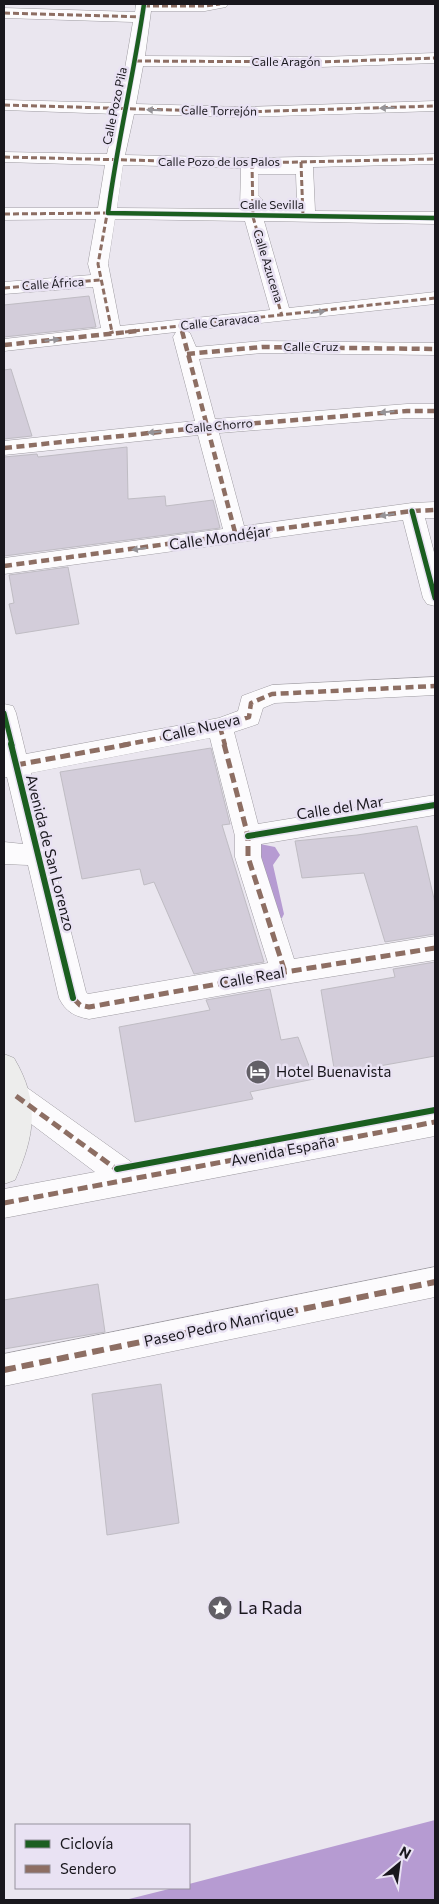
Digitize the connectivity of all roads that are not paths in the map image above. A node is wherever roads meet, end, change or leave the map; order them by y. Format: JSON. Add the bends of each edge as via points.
{"nodes":[{"id":1,"x":220,"y":4,"type":"edge"},
{"id":2,"x":144,"y":9,"type":"edge"},
{"id":3,"x":4,"y":13,"type":"edge"},
{"id":4,"x":435,"y":58,"type":"edge"},
{"id":5,"x":136,"y":62,"type":"junction"},
{"id":6,"x":4,"y":105,"type":"edge"},
{"id":7,"x":435,"y":106,"type":"edge"},
{"id":8,"x":126,"y":110,"type":"junction"},
{"id":9,"x":4,"y":157,"type":"edge"},
{"id":10,"x":435,"y":159,"type":"edge"},
{"id":11,"x":115,"y":161,"type":"junction"},
{"id":12,"x":301,"y":165,"type":"junction"},
{"id":13,"x":252,"y":166,"type":"junction"},
{"id":14,"x":108,"y":213,"type":"junction"},
{"id":15,"x":253,"y":213,"type":"junction"},
{"id":16,"x":303,"y":213,"type":"junction"},
{"id":17,"x":4,"y":214,"type":"edge"},
{"id":18,"x":435,"y":218,"type":"edge"},
{"id":19,"x":101,"y":280,"type":"junction"},
{"id":20,"x":4,"y":288,"type":"edge"},
{"id":21,"x":435,"y":298,"type":"edge"},
{"id":22,"x":282,"y":316,"type":"junction"},
{"id":23,"x":180,"y":326,"type":"junction"},
{"id":24,"x":112,"y":334,"type":"junction"},
{"id":25,"x":4,"y":345,"type":"edge"},
{"id":26,"x":435,"y":349,"type":"edge"},
{"id":27,"x":188,"y":354,"type":"junction"},
{"id":28,"x":435,"y":411,"type":"edge"},
{"id":29,"x":208,"y":427,"type":"junction"},
{"id":30,"x":4,"y":448,"type":"edge"},
{"id":31,"x":435,"y":510,"type":"edge"},
{"id":32,"x":412,"y":512,"type":"junction"},
{"id":33,"x":236,"y":536,"type":"junction"},
{"id":34,"x":4,"y":566,"type":"edge"},
{"id":35,"x":435,"y":598,"type":"edge"},
{"id":36,"x":435,"y":686,"type":"edge"},
{"id":37,"x":4,"y":713,"type":"edge"},
{"id":38,"x":220,"y":727,"type":"junction"},
{"id":39,"x":10,"y":766,"type":"edge"},
{"id":40,"x":435,"y":805,"type":"edge"},
{"id":41,"x":248,"y":836,"type":"junction"},
{"id":42,"x":4,"y":853,"type":"edge"},
{"id":43,"x":37,"y":853,"type":"junction"},
{"id":44,"x":435,"y":948,"type":"edge"},
{"id":45,"x":286,"y":972,"type":"junction"},
{"id":46,"x":73,"y":998,"type":"joint"},
{"id":47,"x":4,"y":1067,"type":"edge"},
{"id":48,"x":16,"y":1096,"type":"junction"},
{"id":49,"x":435,"y":1122,"type":"edge"},
{"id":50,"x":4,"y":1170,"type":"edge"},
{"id":51,"x":131,"y":1180,"type":"junction"},
{"id":52,"x":4,"y":1203,"type":"edge"},
{"id":53,"x":435,"y":1282,"type":"edge"},
{"id":54,"x":4,"y":1370,"type":"edge"}],
"edges":[{"from":1,"to":2,"type":"street"},
{"from":2,"to":3,"type":"street"},
{"from":2,"to":5,"type":"street","name":"Calle Pozo Pila"},
{"from":4,"to":5,"type":"street","name":"Calle Aragón"},
{"from":5,"to":8,"type":"street","name":"Calle Pozo Pila"},
{"from":6,"to":8,"type":"street","name":"Calle Torrejón"},
{"from":7,"to":8,"type":"street","name":"Calle Torrejón","one_way":true,"via":[[242,112]]},
{"from":8,"to":11,"type":"street","name":"Calle Pozo Pila"},
{"from":9,"to":11,"type":"street","name":"Calle Pozo de los Palos"},
{"from":10,"to":12,"type":"street","name":"Calle Pozo de los Palos"},
{"from":11,"to":13,"type":"street","name":"Calle Pozo de los Palos"},
{"from":11,"to":14,"type":"street","name":"Calle Pozo Pila"},
{"from":12,"to":13,"type":"street","name":"Calle Pozo de los Palos"},
{"from":12,"to":16,"type":"street"},
{"from":13,"to":15,"type":"street","name":"Calle Azucena"},
{"from":14,"to":15,"type":"street","name":"Calle Sevilla"},
{"from":14,"to":17,"type":"street","name":"Calle Sevilla"},
{"from":14,"to":19,"type":"street","name":"Calle Pozo Pila","via":[[98,264]]},
{"from":15,"to":16,"type":"street","name":"Calle Sevilla"},
{"from":15,"to":22,"type":"street","name":"Calle Azucena"},
{"from":16,"to":18,"type":"street","name":"Calle Sevilla"},
{"from":19,"to":20,"type":"street","name":"Calle África"},
{"from":19,"to":24,"type":"street","name":"Calle Pozo Pila"},
{"from":22,"to":21,"type":"street","name":"Calle Caravaca","one_way":true},
{"from":22,"to":23,"type":"street","name":"Calle Caravaca"},
{"from":23,"to":24,"type":"street","name":"Calle Caravaca"},
{"from":23,"to":27,"type":"street"},
{"from":25,"to":24,"type":"street","name":"Calle Caravaca","one_way":true},
{"from":26,"to":27,"type":"street","name":"Calle Cruz","via":[[262,347]]},
{"from":27,"to":29,"type":"street"},
{"from":28,"to":29,"type":"street","name":"Calle Chorro","one_way":true,"via":[[407,410]]},
{"from":29,"to":30,"type":"street","name":"Calle Chorro","one_way":true},
{"from":29,"to":33,"type":"street"},
{"from":31,"to":32,"type":"street","name":"Calle Mondéjar"},
{"from":32,"to":33,"type":"street","name":"Calle Mondéjar","one_way":true},
{"from":32,"to":35,"type":"street"},
{"from":33,"to":34,"type":"street","name":"Calle Mondéjar","one_way":true},
{"from":36,"to":38,"type":"street","name":"Calle Nueva","via":[[272,694],[251,703],[249,717]]},
{"from":37,"to":39,"type":"street","name":"Avenida de San Lorenzo"},
{"from":38,"to":39,"type":"street","name":"Calle Nueva"},
{"from":38,"to":41,"type":"street"},
{"from":39,"to":43,"type":"street","name":"Avenida de San Lorenzo"},
{"from":40,"to":41,"type":"street","name":"Calle del Mar"},
{"from":41,"to":45,"type":"street","via":[[248,857]]},
{"from":42,"to":43,"type":"street","name":"Avenida de San Lorenzo"},
{"from":43,"to":46,"type":"street","name":"Avenida de San Lorenzo"},
{"from":44,"to":45,"type":"street","name":"Calle Real"},
{"from":45,"to":46,"type":"street","name":"Calle Real","via":[[90,1007],[80,1005]]},
{"from":47,"to":48,"type":"main road"},
{"from":48,"to":50,"type":"main road","via":[[18,1126],[11,1157]]},
{"from":48,"to":51,"type":"street"},
{"from":49,"to":51,"type":"street","name":"Avenida España"},
{"from":51,"to":52,"type":"street","name":"Avenida España"},
{"from":53,"to":54,"type":"street","name":"Paseo Pedro Manrique"}]}
